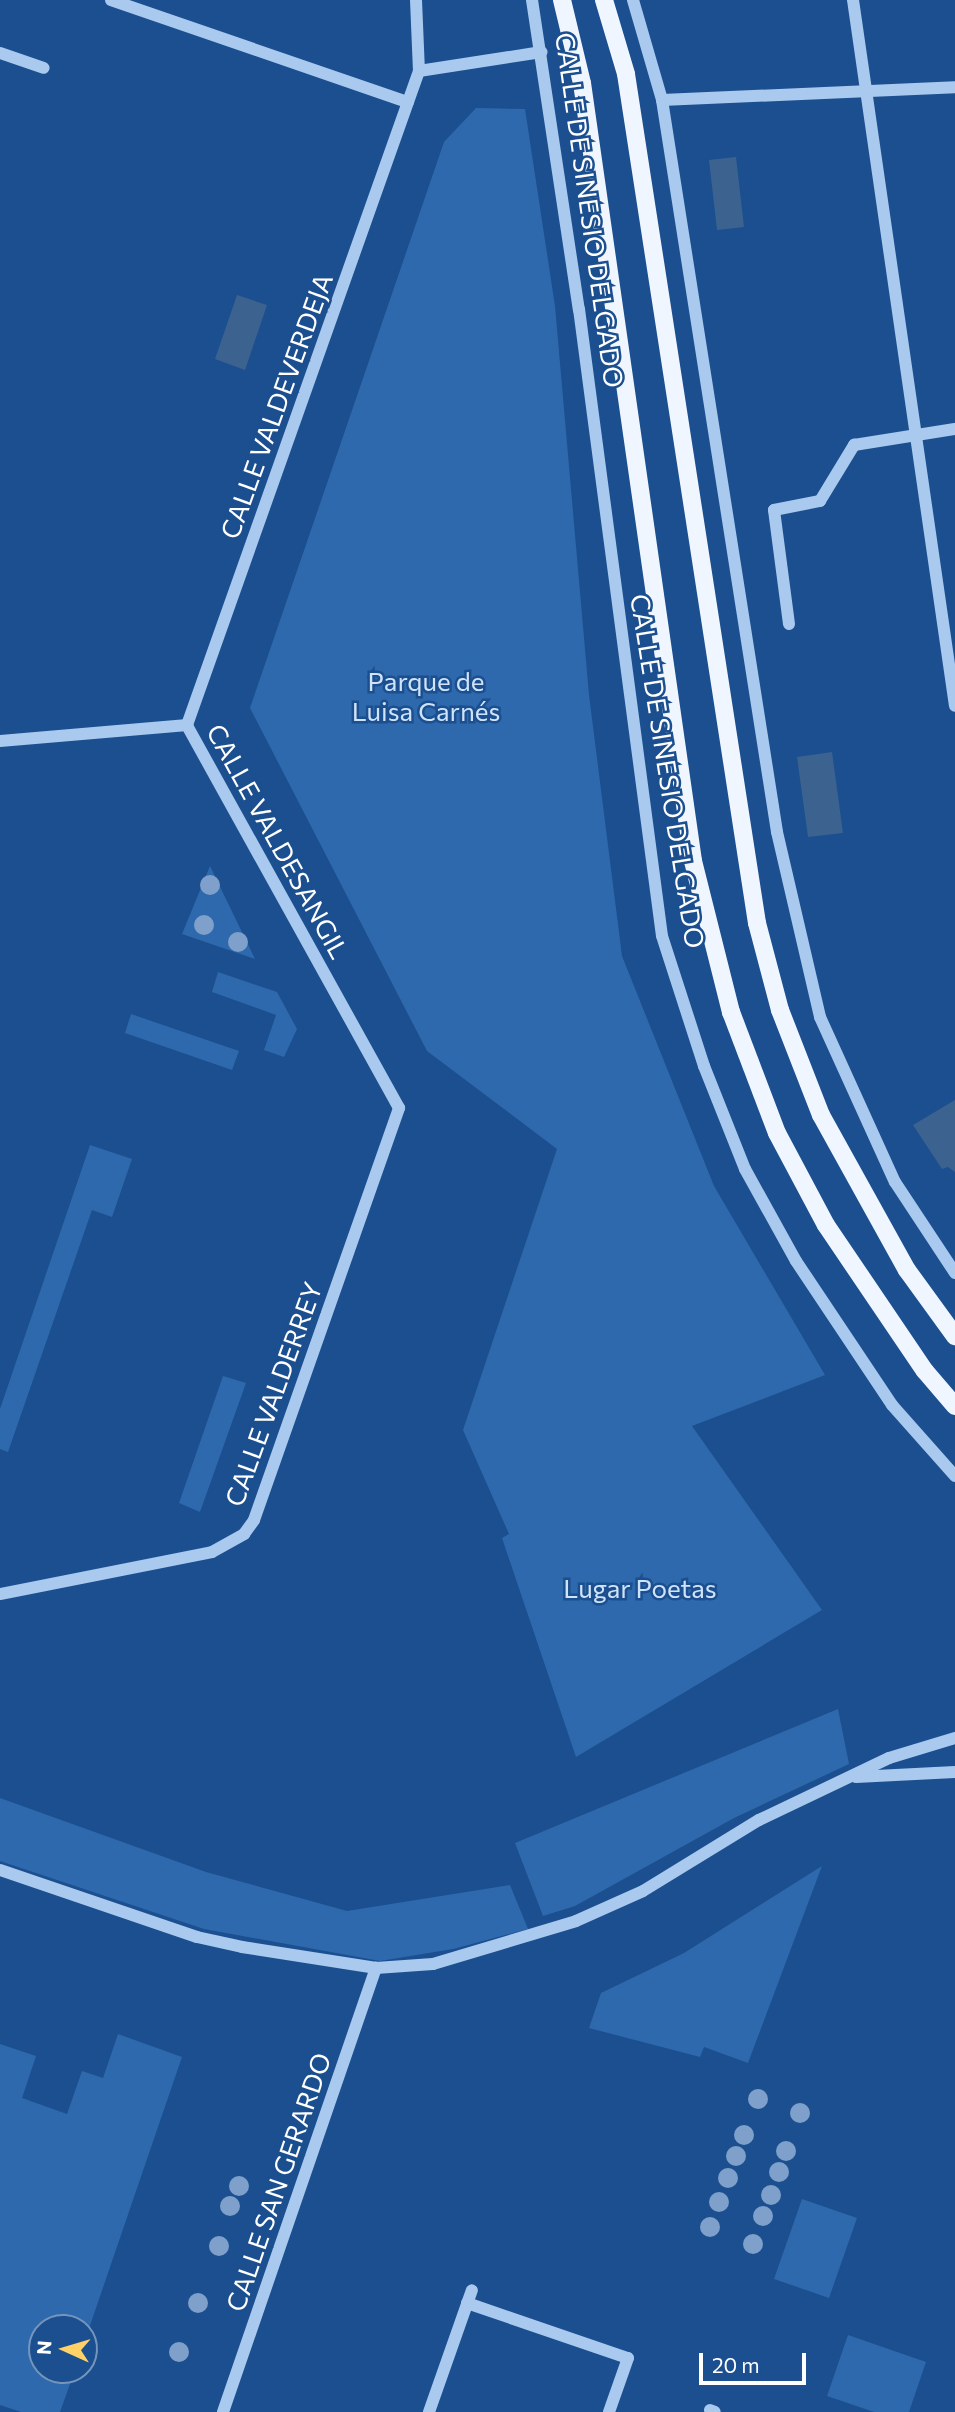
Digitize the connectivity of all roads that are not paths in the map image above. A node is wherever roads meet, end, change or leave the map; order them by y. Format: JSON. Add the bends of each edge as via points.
{"nodes":[{"id":1,"x":111,"y":0,"type":"edge"},
{"id":2,"x":416,"y":0,"type":"edge"},
{"id":3,"x":532,"y":0,"type":"edge"},
{"id":4,"x":562,"y":0,"type":"edge"},
{"id":5,"x":604,"y":0,"type":"edge"},
{"id":6,"x":633,"y":0,"type":"edge"},
{"id":7,"x":853,"y":0,"type":"edge"},
{"id":8,"x":542,"y":52,"type":"junction"},
{"id":9,"x":0,"y":53,"type":"edge"},
{"id":10,"x":44,"y":68,"type":"dead end"},
{"id":11,"x":419,"y":71,"type":"junction"},
{"id":12,"x":955,"y":87,"type":"edge"},
{"id":13,"x":868,"y":93,"type":"junction"},
{"id":14,"x":662,"y":100,"type":"junction"},
{"id":15,"x":408,"y":102,"type":"junction"},
{"id":16,"x":955,"y":429,"type":"edge"},
{"id":17,"x":916,"y":435,"type":"junction"},
{"id":18,"x":789,"y":624,"type":"dead end"},
{"id":19,"x":955,"y":706,"type":"edge"},
{"id":20,"x":187,"y":725,"type":"junction"},
{"id":21,"x":0,"y":741,"type":"edge"},
{"id":22,"x":399,"y":1108,"type":"joint"},
{"id":23,"x":955,"y":1273,"type":"edge"},
{"id":24,"x":955,"y":1336,"type":"edge"},
{"id":25,"x":955,"y":1406,"type":"edge"},
{"id":26,"x":955,"y":1476,"type":"edge"},
{"id":27,"x":0,"y":1594,"type":"edge"},
{"id":28,"x":955,"y":1738,"type":"edge"},
{"id":29,"x":955,"y":1772,"type":"edge"},
{"id":30,"x":849,"y":1777,"type":"junction"},
{"id":31,"x":0,"y":1870,"type":"edge"},
{"id":32,"x":376,"y":1968,"type":"junction"},
{"id":33,"x":472,"y":2290,"type":"dead end"},
{"id":34,"x":467,"y":2303,"type":"junction"},
{"id":35,"x":223,"y":2412,"type":"edge"},
{"id":36,"x":429,"y":2412,"type":"edge"},
{"id":37,"x":609,"y":2412,"type":"edge"}],
"edges":[{"from":1,"to":15,"type":"street"},
{"from":2,"to":11,"type":"street","name":"CALLE VALDEVERDEJA"},
{"from":3,"to":8,"type":"street","name":"CALLE DE SINESIO DELGADO"},
{"from":4,"to":25,"type":"main road","name":"CALLE DE SINESIO DELGADO","via":[[582,83],[693,861],[731,1012],[777,1133],[826,1225],[925,1371]]},
{"from":5,"to":24,"type":"main road","name":"CALLE DE SINESIO DELGADO","via":[[626,74],[760,936],[780,1010],[821,1115],[907,1270]]},
{"from":6,"to":14,"type":"street"},
{"from":7,"to":13,"type":"street"},
{"from":8,"to":11,"type":"street"},
{"from":8,"to":26,"type":"street","name":"CALLE DE SINESIO DELGADO","via":[[662,936],[704,1066],[745,1168],[796,1261],[892,1405]]},
{"from":9,"to":10,"type":"street"},
{"from":11,"to":15,"type":"street","name":"CALLE VALDEVERDEJA"},
{"from":12,"to":13,"type":"street"},
{"from":13,"to":14,"type":"street"},
{"from":13,"to":17,"type":"street"},
{"from":14,"to":23,"type":"street","via":[[777,832],[820,1017],[895,1182]]},
{"from":15,"to":20,"type":"street","name":"CALLE VALDEVERDEJA"},
{"from":16,"to":17,"type":"street"},
{"from":17,"to":18,"type":"street","via":[[853,446],[820,501],[774,510]]},
{"from":17,"to":19,"type":"street"},
{"from":20,"to":21,"type":"street","name":"CALLE VALDESANGIL"},
{"from":20,"to":22,"type":"street","name":"CALLE VALDESANGIL"},
{"from":22,"to":27,"type":"street","name":"CALLE VALDERREY","via":[[254,1520],[244,1534],[212,1552]]},
{"from":28,"to":30,"type":"street","via":[[889,1758]]},
{"from":29,"to":30,"type":"street"},
{"from":30,"to":32,"type":"street","via":[[759,1820],[643,1891],[576,1921],[433,1964]]},
{"from":31,"to":32,"type":"street","via":[[197,1937]]},
{"from":32,"to":35,"type":"street","name":"CALLE SAN GERARDO"},
{"from":33,"to":34,"type":"street"},
{"from":34,"to":36,"type":"street"},
{"from":34,"to":37,"type":"street","via":[[628,2358]]}]}
